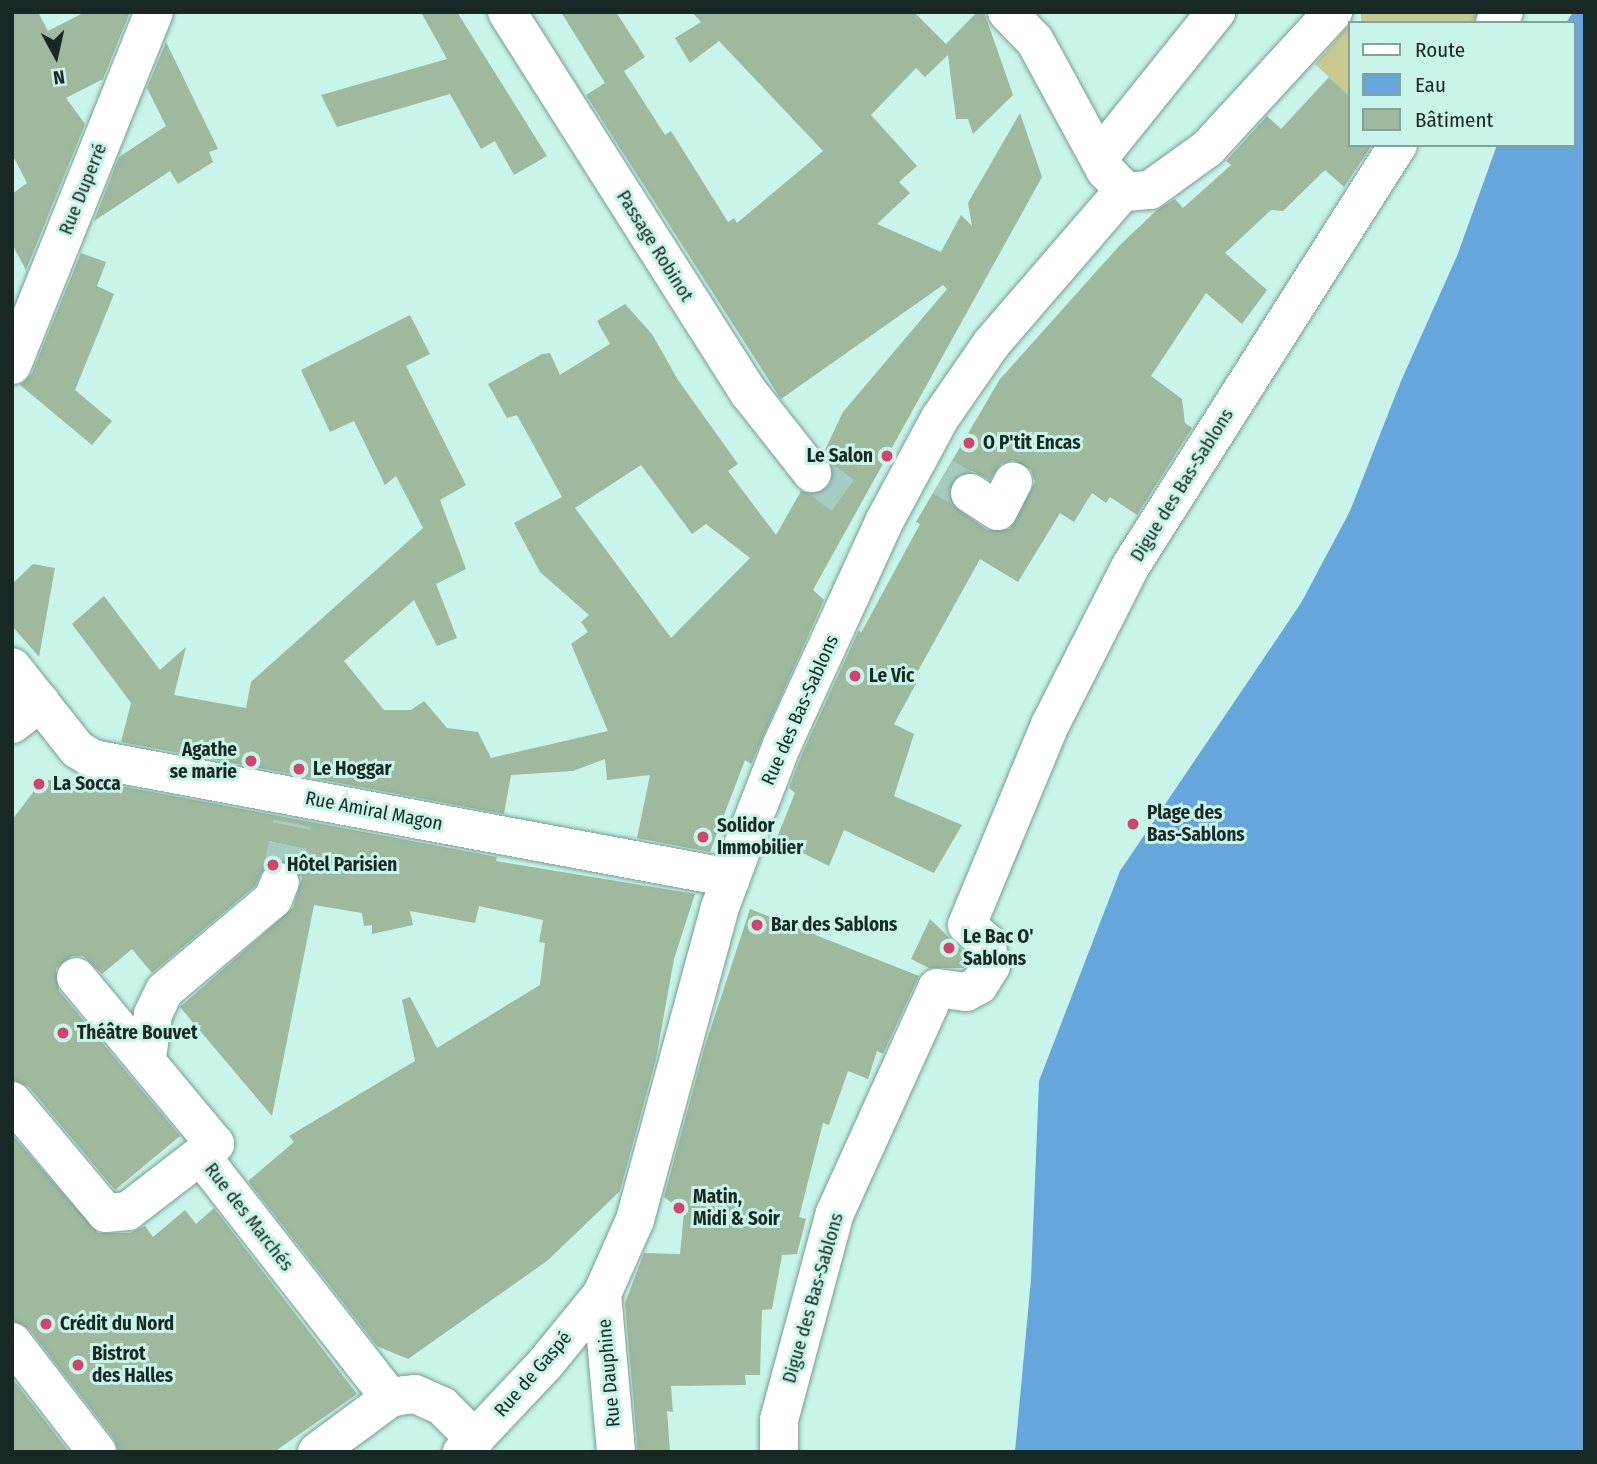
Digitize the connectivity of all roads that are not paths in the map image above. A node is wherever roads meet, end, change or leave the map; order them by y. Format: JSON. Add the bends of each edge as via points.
{"nodes":[{"id":1,"x":154,"y":12,"type":"edge"},
{"id":2,"x":507,"y":12,"type":"edge"},
{"id":3,"x":1007,"y":12,"type":"edge"},
{"id":4,"x":1216,"y":12,"type":"edge"},
{"id":5,"x":1333,"y":12,"type":"edge"},
{"id":6,"x":1397,"y":147,"type":"edge"},
{"id":7,"x":1101,"y":155,"type":"junction"},
{"id":8,"x":1124,"y":190,"type":"junction"},
{"id":9,"x":12,"y":365,"type":"edge"},
{"id":10,"x":812,"y":473,"type":"tunnel mouth"},
{"id":11,"x":944,"y":477,"type":"junction"},
{"id":12,"x":1013,"y":482,"type":"dead end"},
{"id":13,"x":12,"y":667,"type":"edge"},
{"id":14,"x":27,"y":713,"type":"edge"},
{"id":15,"x":731,"y":878,"type":"junction"},
{"id":16,"x":280,"y":882,"type":"tunnel mouth"},
{"id":17,"x":76,"y":976,"type":"dead end"},
{"id":18,"x":147,"y":1058,"type":"junction"},
{"id":19,"x":12,"y":1101,"type":"edge"},
{"id":20,"x":201,"y":1156,"type":"junction"},
{"id":21,"x":602,"y":1294,"type":"junction"},
{"id":22,"x":12,"y":1342,"type":"edge"},
{"id":23,"x":390,"y":1398,"type":"junction"},
{"id":24,"x":469,"y":1446,"type":"edge"},
{"id":25,"x":97,"y":1452,"type":"edge"},
{"id":26,"x":317,"y":1452,"type":"edge"},
{"id":27,"x":616,"y":1452,"type":"edge"},
{"id":28,"x":779,"y":1452,"type":"edge"}],
"edges":[{"from":1,"to":9,"type":"street","name":"Rue Duperré"},
{"from":2,"to":10,"type":"street","name":"Passage Robinot","via":[[749,393]]},
{"from":3,"to":7,"type":"street","via":[[1035,41]]},
{"from":4,"to":7,"type":"street"},
{"from":5,"to":8,"type":"street","via":[[1208,148],[1150,190]]},
{"from":6,"to":28,"type":"street","name":"Digue des Bas-Sablons","via":[[1130,567],[1050,725],[967,925],[986,942],[991,966],[979,985],[966,992],[937,988],[835,1213],[779,1420]]},
{"from":7,"to":8,"type":"street","via":[[1105,170]]},
{"from":8,"to":11,"type":"street","name":"Rue des Bas-Sablons","via":[[992,343]]},
{"from":11,"to":12,"type":"street","via":[[998,511]]},
{"from":11,"to":15,"type":"street","name":"Rue des Bas-Sablons","via":[[871,514]]},
{"from":13,"to":14,"type":"street","name":"Rue Amiral Magon"},
{"from":14,"to":15,"type":"street","name":"Rue Amiral Magon","via":[[93,759],[294,810]]},
{"from":15,"to":21,"type":"street","name":"Rue des Bas-Sablons","via":[[635,1220]]},
{"from":16,"to":18,"type":"street","via":[[273,898],[164,991],[153,1014]]},
{"from":17,"to":18,"type":"street","name":"Rue des Marchés"},
{"from":18,"to":20,"type":"street","name":"Rue des Marchés","via":[[215,1144]]},
{"from":19,"to":20,"type":"street","via":[[106,1213],[128,1211]]},
{"from":20,"to":23,"type":"street","name":"Rue des Marchés"},
{"from":21,"to":24,"type":"street","name":"Rue de Gaspé"},
{"from":21,"to":27,"type":"street","name":"Rue Dauphine"},
{"from":22,"to":25,"type":"street"},
{"from":23,"to":24,"type":"street","via":[[415,1394],[429,1399],[454,1415]]},
{"from":23,"to":26,"type":"street"}]}
